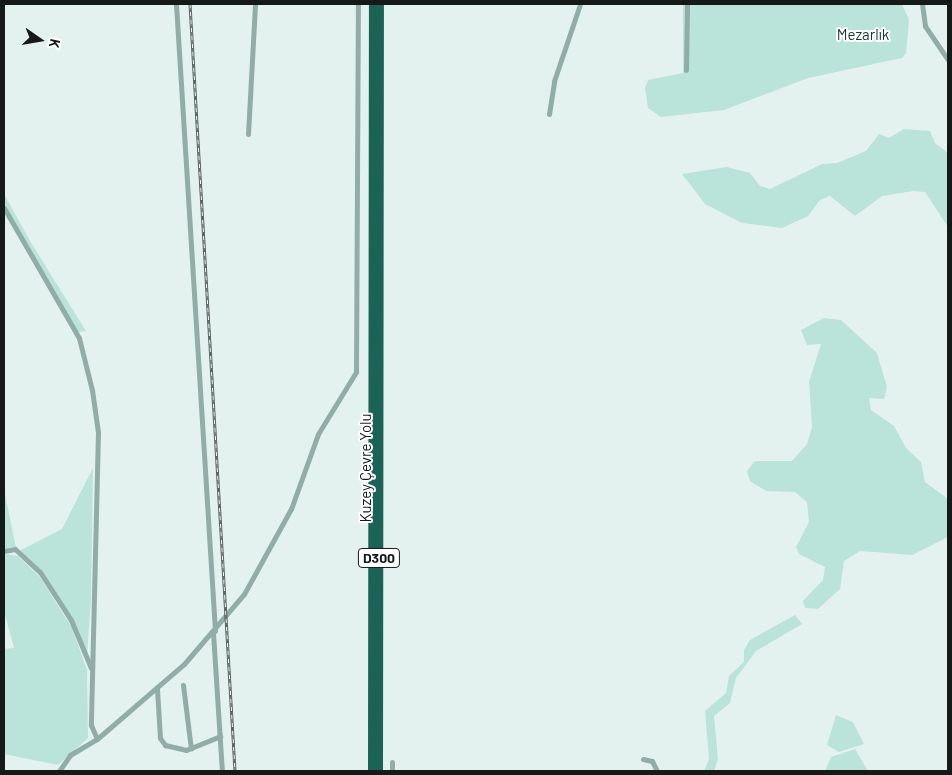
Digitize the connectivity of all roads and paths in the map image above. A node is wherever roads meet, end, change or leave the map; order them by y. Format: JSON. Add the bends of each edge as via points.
{"nodes":[{"id":1,"x":176,"y":4,"type":"edge"},
{"id":2,"x":255,"y":4,"type":"edge"},
{"id":3,"x":358,"y":4,"type":"edge"},
{"id":4,"x":373,"y":4,"type":"edge"},
{"id":5,"x":380,"y":4,"type":"edge"},
{"id":6,"x":580,"y":4,"type":"edge"},
{"id":7,"x":687,"y":4,"type":"edge"},
{"id":8,"x":922,"y":4,"type":"edge"},
{"id":9,"x":948,"y":60,"type":"edge"},
{"id":10,"x":686,"y":70,"type":"dead end"},
{"id":11,"x":549,"y":114,"type":"dead end"},
{"id":12,"x":248,"y":134,"type":"dead end"},
{"id":13,"x":4,"y":208,"type":"edge"},
{"id":14,"x":376,"y":317,"type":"junction"},
{"id":15,"x":376,"y":346,"type":"junction"},
{"id":16,"x":4,"y":550,"type":"edge"},
{"id":17,"x":214,"y":632,"type":"junction"},
{"id":18,"x":92,"y":670,"type":"junction"},
{"id":19,"x":184,"y":685,"type":"dead end"},
{"id":20,"x":157,"y":688,"type":"junction"},
{"id":21,"x":220,"y":736,"type":"junction"},
{"id":22,"x":97,"y":739,"type":"junction"},
{"id":23,"x":190,"y":749,"type":"junction"},
{"id":24,"x":644,"y":759,"type":"dead end"},
{"id":25,"x":392,"y":762,"type":"dead end"},
{"id":26,"x":59,"y":771,"type":"edge"},
{"id":27,"x":222,"y":771,"type":"edge"},
{"id":28,"x":372,"y":771,"type":"edge"},
{"id":29,"x":379,"y":771,"type":"edge"},
{"id":30,"x":392,"y":771,"type":"edge"},
{"id":31,"x":657,"y":771,"type":"edge"}],
"edges":[{"from":1,"to":17,"type":"street"},
{"from":2,"to":12,"type":"street"},
{"from":3,"to":17,"type":"street","via":[[356,372],[315,442],[294,501],[265,561]]},
{"from":4,"to":14,"type":"highway","number":"D300"},
{"from":5,"to":14,"type":"highway","number":"D300"},
{"from":6,"to":11,"type":"street","via":[[554,80]]},
{"from":7,"to":10,"type":"street"},
{"from":8,"to":9,"type":"street","via":[[925,26]]},
{"from":13,"to":18,"type":"street","via":[[80,338],[92,390],[98,432]]},
{"from":14,"to":15,"type":"highway","number":"D300"},
{"from":15,"to":28,"type":"highway","name":"Kuzey Çevre Yolu","number":"D300"},
{"from":15,"to":29,"type":"highway","name":"Kuzey Çevre Yolu","number":"D300"},
{"from":16,"to":18,"type":"street","via":[[15,549],[45,578],[75,627]]},
{"from":17,"to":20,"type":"street"},
{"from":17,"to":21,"type":"street"},
{"from":18,"to":22,"type":"street","via":[[91,725]]},
{"from":19,"to":23,"type":"street"},
{"from":20,"to":22,"type":"street"},
{"from":20,"to":23,"type":"street","via":[[162,740],[173,748]]},
{"from":21,"to":23,"type":"street"},
{"from":21,"to":27,"type":"street"},
{"from":22,"to":26,"type":"street","via":[[70,755]]},
{"from":24,"to":31,"type":"street","via":[[652,761]]},
{"from":25,"to":30,"type":"street"}]}
